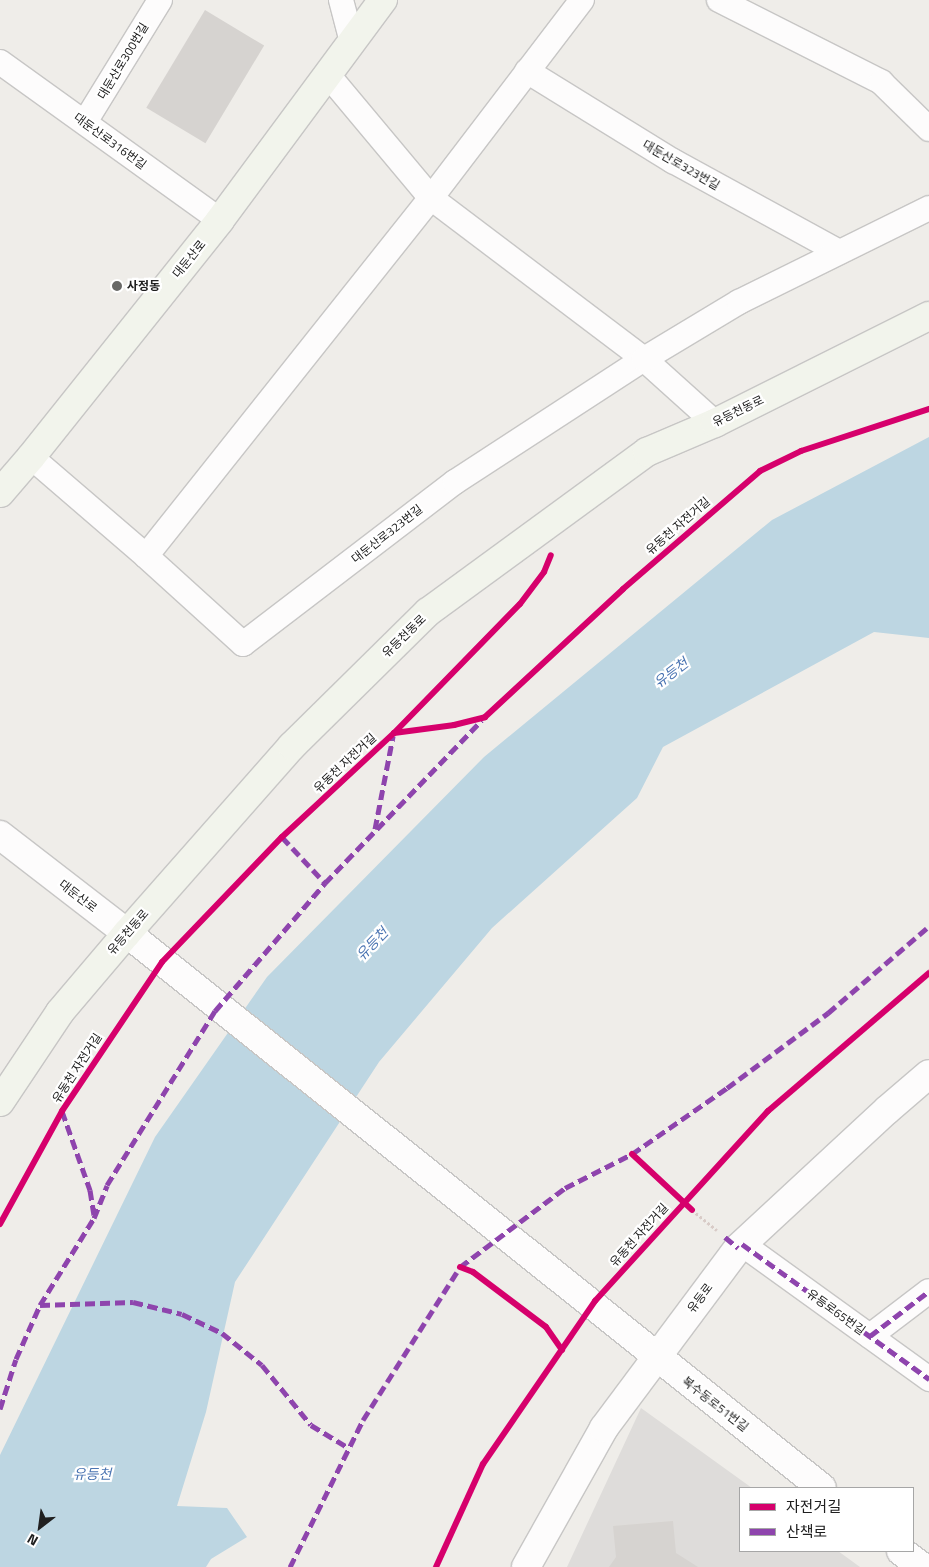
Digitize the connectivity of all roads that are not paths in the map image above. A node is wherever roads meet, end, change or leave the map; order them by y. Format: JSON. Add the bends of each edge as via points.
{"nodes":[{"id":1,"x":160,"y":0,"type":"edge"},
{"id":2,"x":341,"y":0,"type":"edge"},
{"id":3,"x":383,"y":0,"type":"edge"},
{"id":4,"x":582,"y":0,"type":"edge"},
{"id":5,"x":719,"y":0,"type":"edge"},
{"id":6,"x":352,"y":42,"type":"junction"},
{"id":7,"x":0,"y":62,"type":"edge"},
{"id":8,"x":527,"y":71,"type":"junction"},
{"id":9,"x":328,"y":75,"type":"junction"},
{"id":10,"x":85,"y":122,"type":"junction"},
{"id":11,"x":929,"y":129,"type":"edge"},
{"id":12,"x":431,"y":198,"type":"junction"},
{"id":13,"x":929,"y":208,"type":"edge"},
{"id":14,"x":220,"y":220,"type":"junction"},
{"id":15,"x":839,"y":252,"type":"junction"},
{"id":16,"x":929,"y":316,"type":"edge"},
{"id":17,"x":644,"y":359,"type":"junction"},
{"id":18,"x":715,"y":422,"type":"junction"},
{"id":19,"x":31,"y":457,"type":"junction"},
{"id":20,"x":0,"y":493,"type":"edge"},
{"id":21,"x":146,"y":556,"type":"junction"},
{"id":22,"x":0,"y":835,"type":"edge"},
{"id":23,"x":127,"y":933,"type":"junction"},
{"id":24,"x":929,"y":1074,"type":"edge"},
{"id":25,"x":0,"y":1102,"type":"edge"},
{"id":26,"x":742,"y":1244,"type":"junction"},
{"id":27,"x":929,"y":1291,"type":"edge"},
{"id":28,"x":609,"y":1319,"type":"joint"},
{"id":29,"x":870,"y":1336,"type":"junction"},
{"id":30,"x":656,"y":1358,"type":"junction"},
{"id":31,"x":929,"y":1379,"type":"edge"},
{"id":32,"x":821,"y":1487,"type":"edge"},
{"id":33,"x":902,"y":1552,"type":"edge"},
{"id":34,"x":526,"y":1567,"type":"edge"},
{"id":35,"x":922,"y":1567,"type":"edge"}],
"edges":[{"from":1,"to":10,"type":"street","name":"대둔산로300번길"},
{"from":2,"to":6,"type":"street"},
{"from":3,"to":6,"type":"main road","name":"대둔산로"},
{"from":4,"to":8,"type":"street"},
{"from":5,"to":11,"type":"street","via":[[881,82]]},
{"from":6,"to":9,"type":"main road","name":"대둔산로"},
{"from":7,"to":10,"type":"street","name":"대둔산로316번길"},
{"from":8,"to":12,"type":"street"},
{"from":8,"to":15,"type":"street","name":"대둔산로323번길","via":[[672,161]]},
{"from":9,"to":12,"type":"street"},
{"from":9,"to":14,"type":"main road","name":"대둔산로"},
{"from":10,"to":14,"type":"street","name":"대둔산로316번길"},
{"from":12,"to":17,"type":"street"},
{"from":12,"to":21,"type":"street"},
{"from":13,"to":15,"type":"street","name":"대둔산로323번길"},
{"from":14,"to":19,"type":"main road","name":"대둔산로"},
{"from":15,"to":17,"type":"street","name":"대둔산로323번길","via":[[739,302]]},
{"from":16,"to":18,"type":"main road","name":"유등천동로"},
{"from":17,"to":18,"type":"street"},
{"from":17,"to":21,"type":"street","name":"대둔산로323번길","via":[[455,482],[243,644]]},
{"from":18,"to":23,"type":"main road","name":"유등천동로","via":[[647,452],[428,612],[292,746]]},
{"from":19,"to":20,"type":"main road","name":"대둔산로"},
{"from":19,"to":21,"type":"street","name":"대둔산로323번길"},
{"from":22,"to":23,"type":"street","name":"대둔산로"},
{"from":23,"to":25,"type":"main road","name":"유등천동로","via":[[60,1012]]},
{"from":23,"to":28,"type":"street","name":"대둔산로"},
{"from":24,"to":26,"type":"street","name":"유등로"},
{"from":26,"to":29,"type":"street","name":"유등로65번길"},
{"from":26,"to":30,"type":"street","name":"유등로"},
{"from":27,"to":29,"type":"street"},
{"from":28,"to":30,"type":"street","name":"복수동로51번길"},
{"from":29,"to":31,"type":"street","name":"유등로65번길"},
{"from":30,"to":32,"type":"street","name":"복수동로51번길"},
{"from":30,"to":34,"type":"street","name":"유등로","via":[[604,1428]]},
{"from":33,"to":35,"type":"street"}]}
